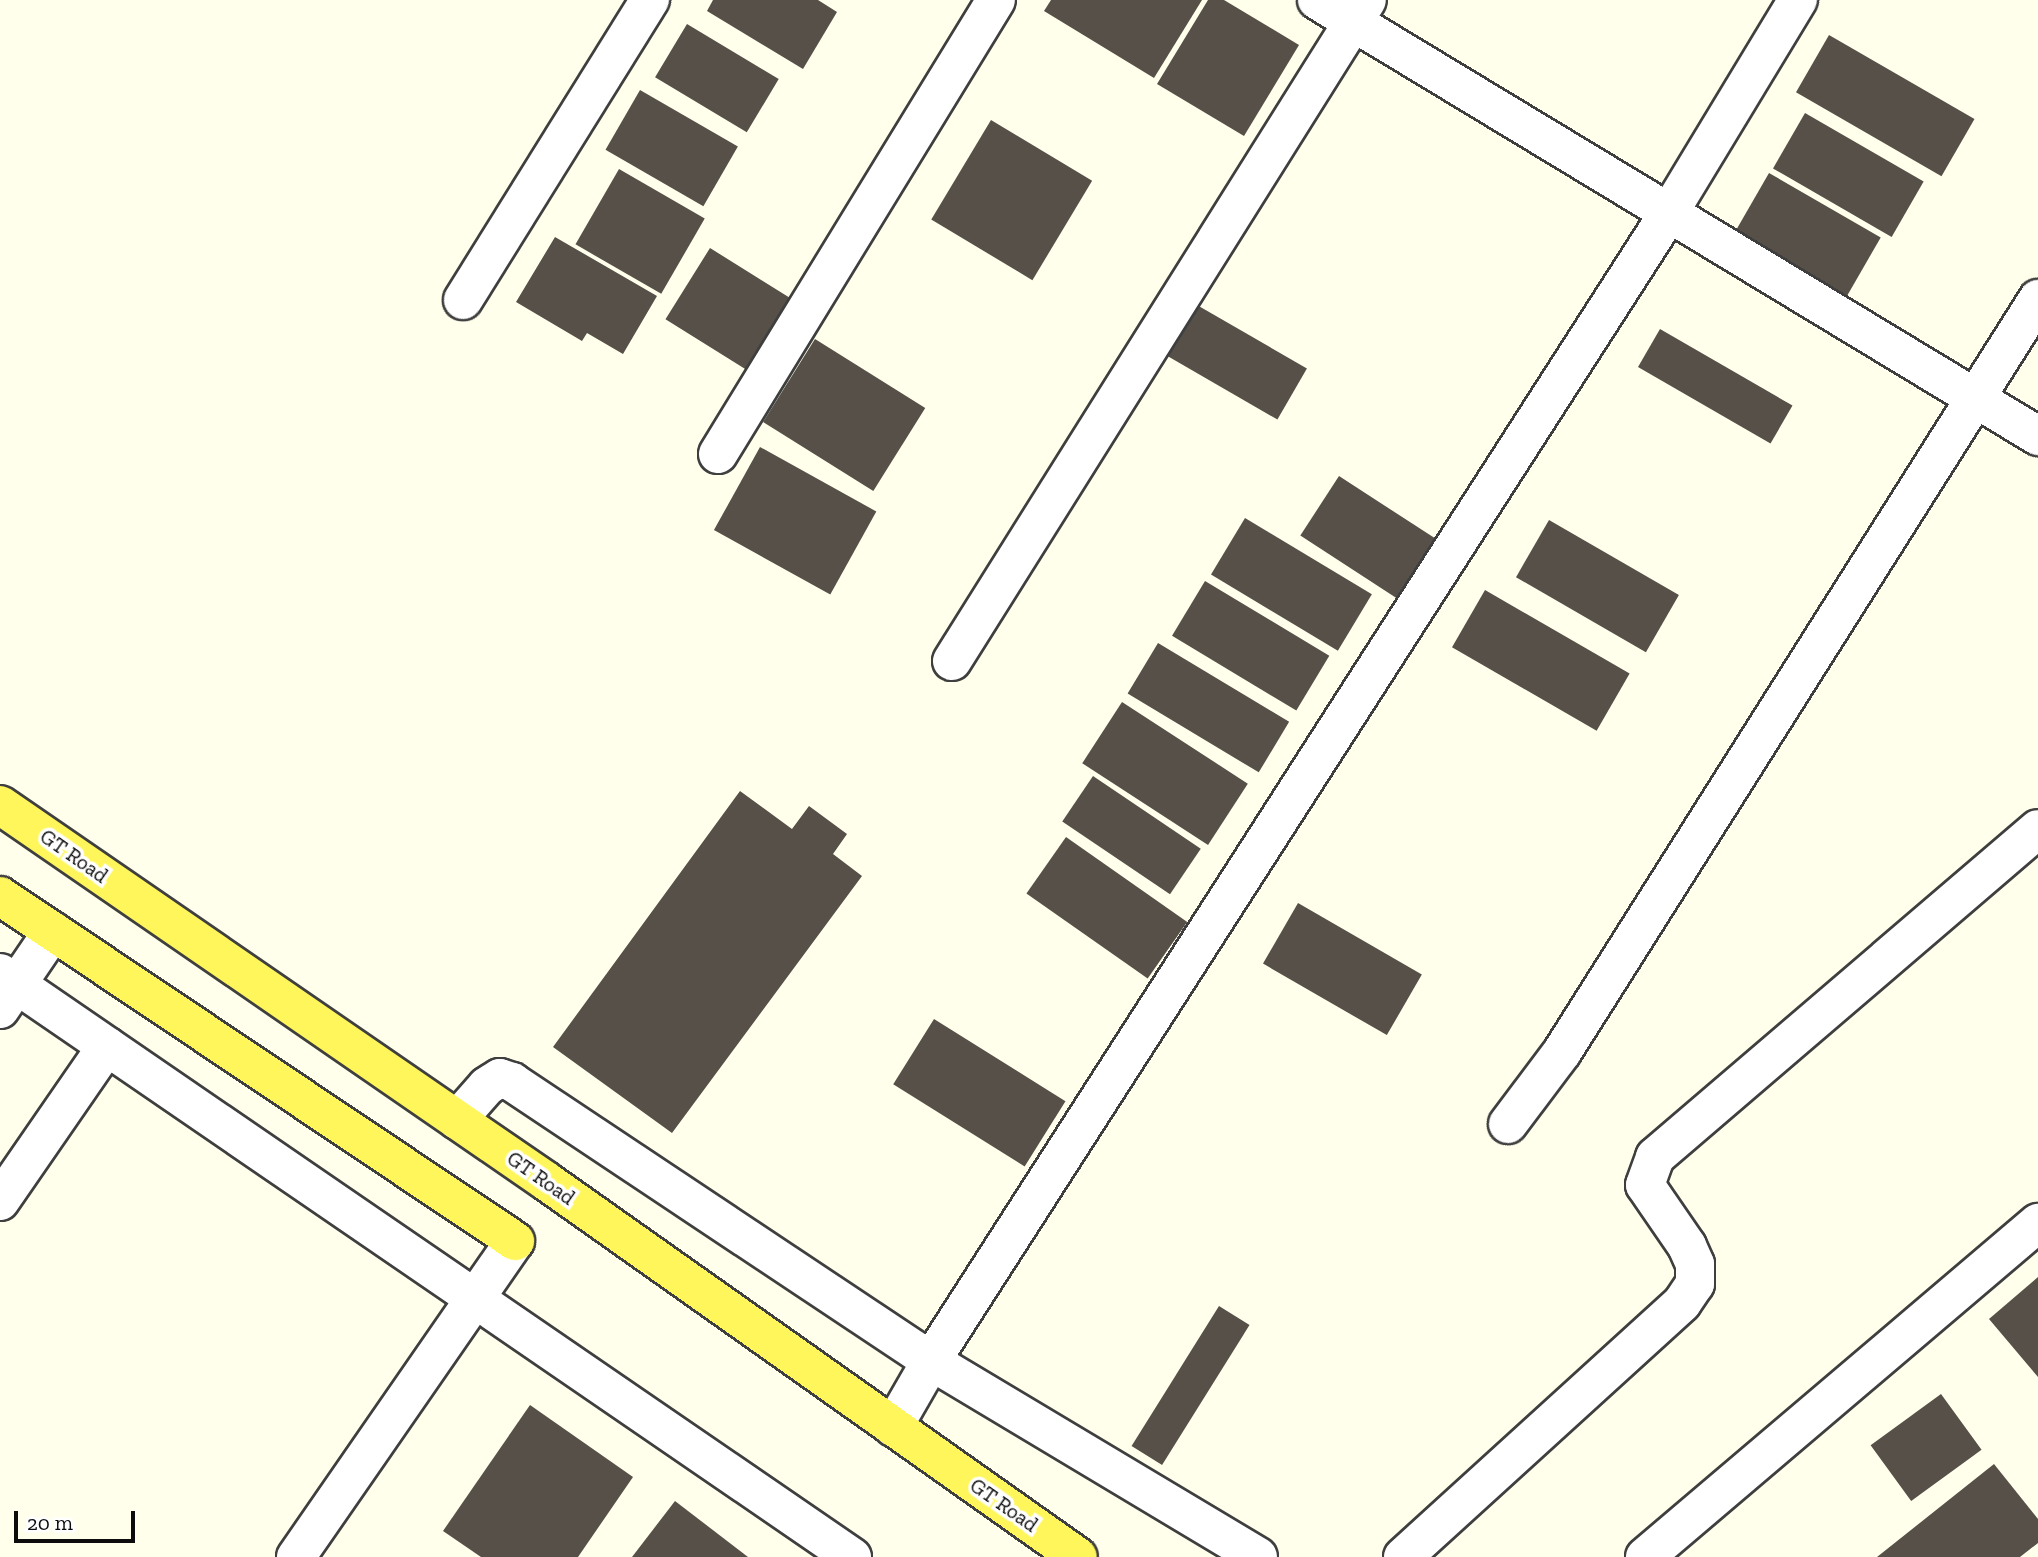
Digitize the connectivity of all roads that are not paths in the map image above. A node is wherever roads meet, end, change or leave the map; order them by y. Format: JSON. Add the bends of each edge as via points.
{"nodes":[{"id":1,"x":650,"y":0,"type":"edge"},
{"id":2,"x":996,"y":0,"type":"edge"},
{"id":3,"x":1317,"y":0,"type":"edge"},
{"id":4,"x":1798,"y":0,"type":"edge"},
{"id":5,"x":1360,"y":10,"type":"edge"},
{"id":6,"x":1670,"y":211,"type":"junction"},
{"id":7,"x":2038,"y":299,"type":"edge"},
{"id":8,"x":463,"y":300,"type":"dead end"},
{"id":9,"x":1977,"y":399,"type":"junction"},
{"id":10,"x":2038,"y":436,"type":"edge"},
{"id":11,"x":718,"y":454,"type":"dead end"},
{"id":12,"x":952,"y":661,"type":"dead end"},
{"id":13,"x":0,"y":805,"type":"edge"},
{"id":14,"x":2038,"y":829,"type":"edge"},
{"id":15,"x":0,"y":895,"type":"edge"},
{"id":16,"x":53,"y":931,"type":"junction"},
{"id":17,"x":6,"y":989,"type":"edge"},
{"id":18,"x":107,"y":1046,"type":"junction"},
{"id":19,"x":457,"y":1120,"type":"junction"},
{"id":20,"x":1508,"y":1124,"type":"dead end"},
{"id":21,"x":0,"y":1201,"type":"edge"},
{"id":22,"x":2038,"y":1223,"type":"edge"},
{"id":23,"x":514,"y":1241,"type":"joint"},
{"id":24,"x":474,"y":1298,"type":"junction"},
{"id":25,"x":931,"y":1361,"type":"junction"},
{"id":26,"x":893,"y":1427,"type":"junction"},
{"id":27,"x":835,"y":1552,"type":"edge"},
{"id":28,"x":296,"y":1557,"type":"edge"},
{"id":29,"x":1078,"y":1557,"type":"edge"},
{"id":30,"x":1258,"y":1557,"type":"edge"},
{"id":31,"x":1403,"y":1557,"type":"edge"},
{"id":32,"x":1645,"y":1557,"type":"edge"}],
"edges":[{"from":1,"to":8,"type":"street"},
{"from":2,"to":11,"type":"street"},
{"from":3,"to":5,"type":"street"},
{"from":4,"to":6,"type":"street"},
{"from":5,"to":6,"type":"street"},
{"from":5,"to":12,"type":"street"},
{"from":6,"to":9,"type":"street"},
{"from":6,"to":25,"type":"street"},
{"from":7,"to":9,"type":"street"},
{"from":9,"to":10,"type":"street"},
{"from":9,"to":20,"type":"street","via":[[1562,1052]]},
{"from":13,"to":19,"type":"main road","name":"GT Road"},
{"from":14,"to":31,"type":"street","via":[[1655,1157],[1645,1185],[1687,1246],[1695,1264],[1695,1284],[1682,1303]]},
{"from":15,"to":16,"type":"main road"},
{"from":16,"to":17,"type":"street"},
{"from":16,"to":23,"type":"main road"},
{"from":17,"to":18,"type":"street"},
{"from":18,"to":21,"type":"street"},
{"from":18,"to":24,"type":"street"},
{"from":19,"to":25,"type":"street","via":[[487,1086],[499,1078],[512,1082]]},
{"from":19,"to":26,"type":"main road","name":"GT Road"},
{"from":22,"to":32,"type":"street"},
{"from":23,"to":24,"type":"street"},
{"from":24,"to":27,"type":"street"},
{"from":24,"to":28,"type":"street"},
{"from":25,"to":26,"type":"street"},
{"from":25,"to":30,"type":"street"},
{"from":26,"to":29,"type":"main road","name":"GT Road"}]}
